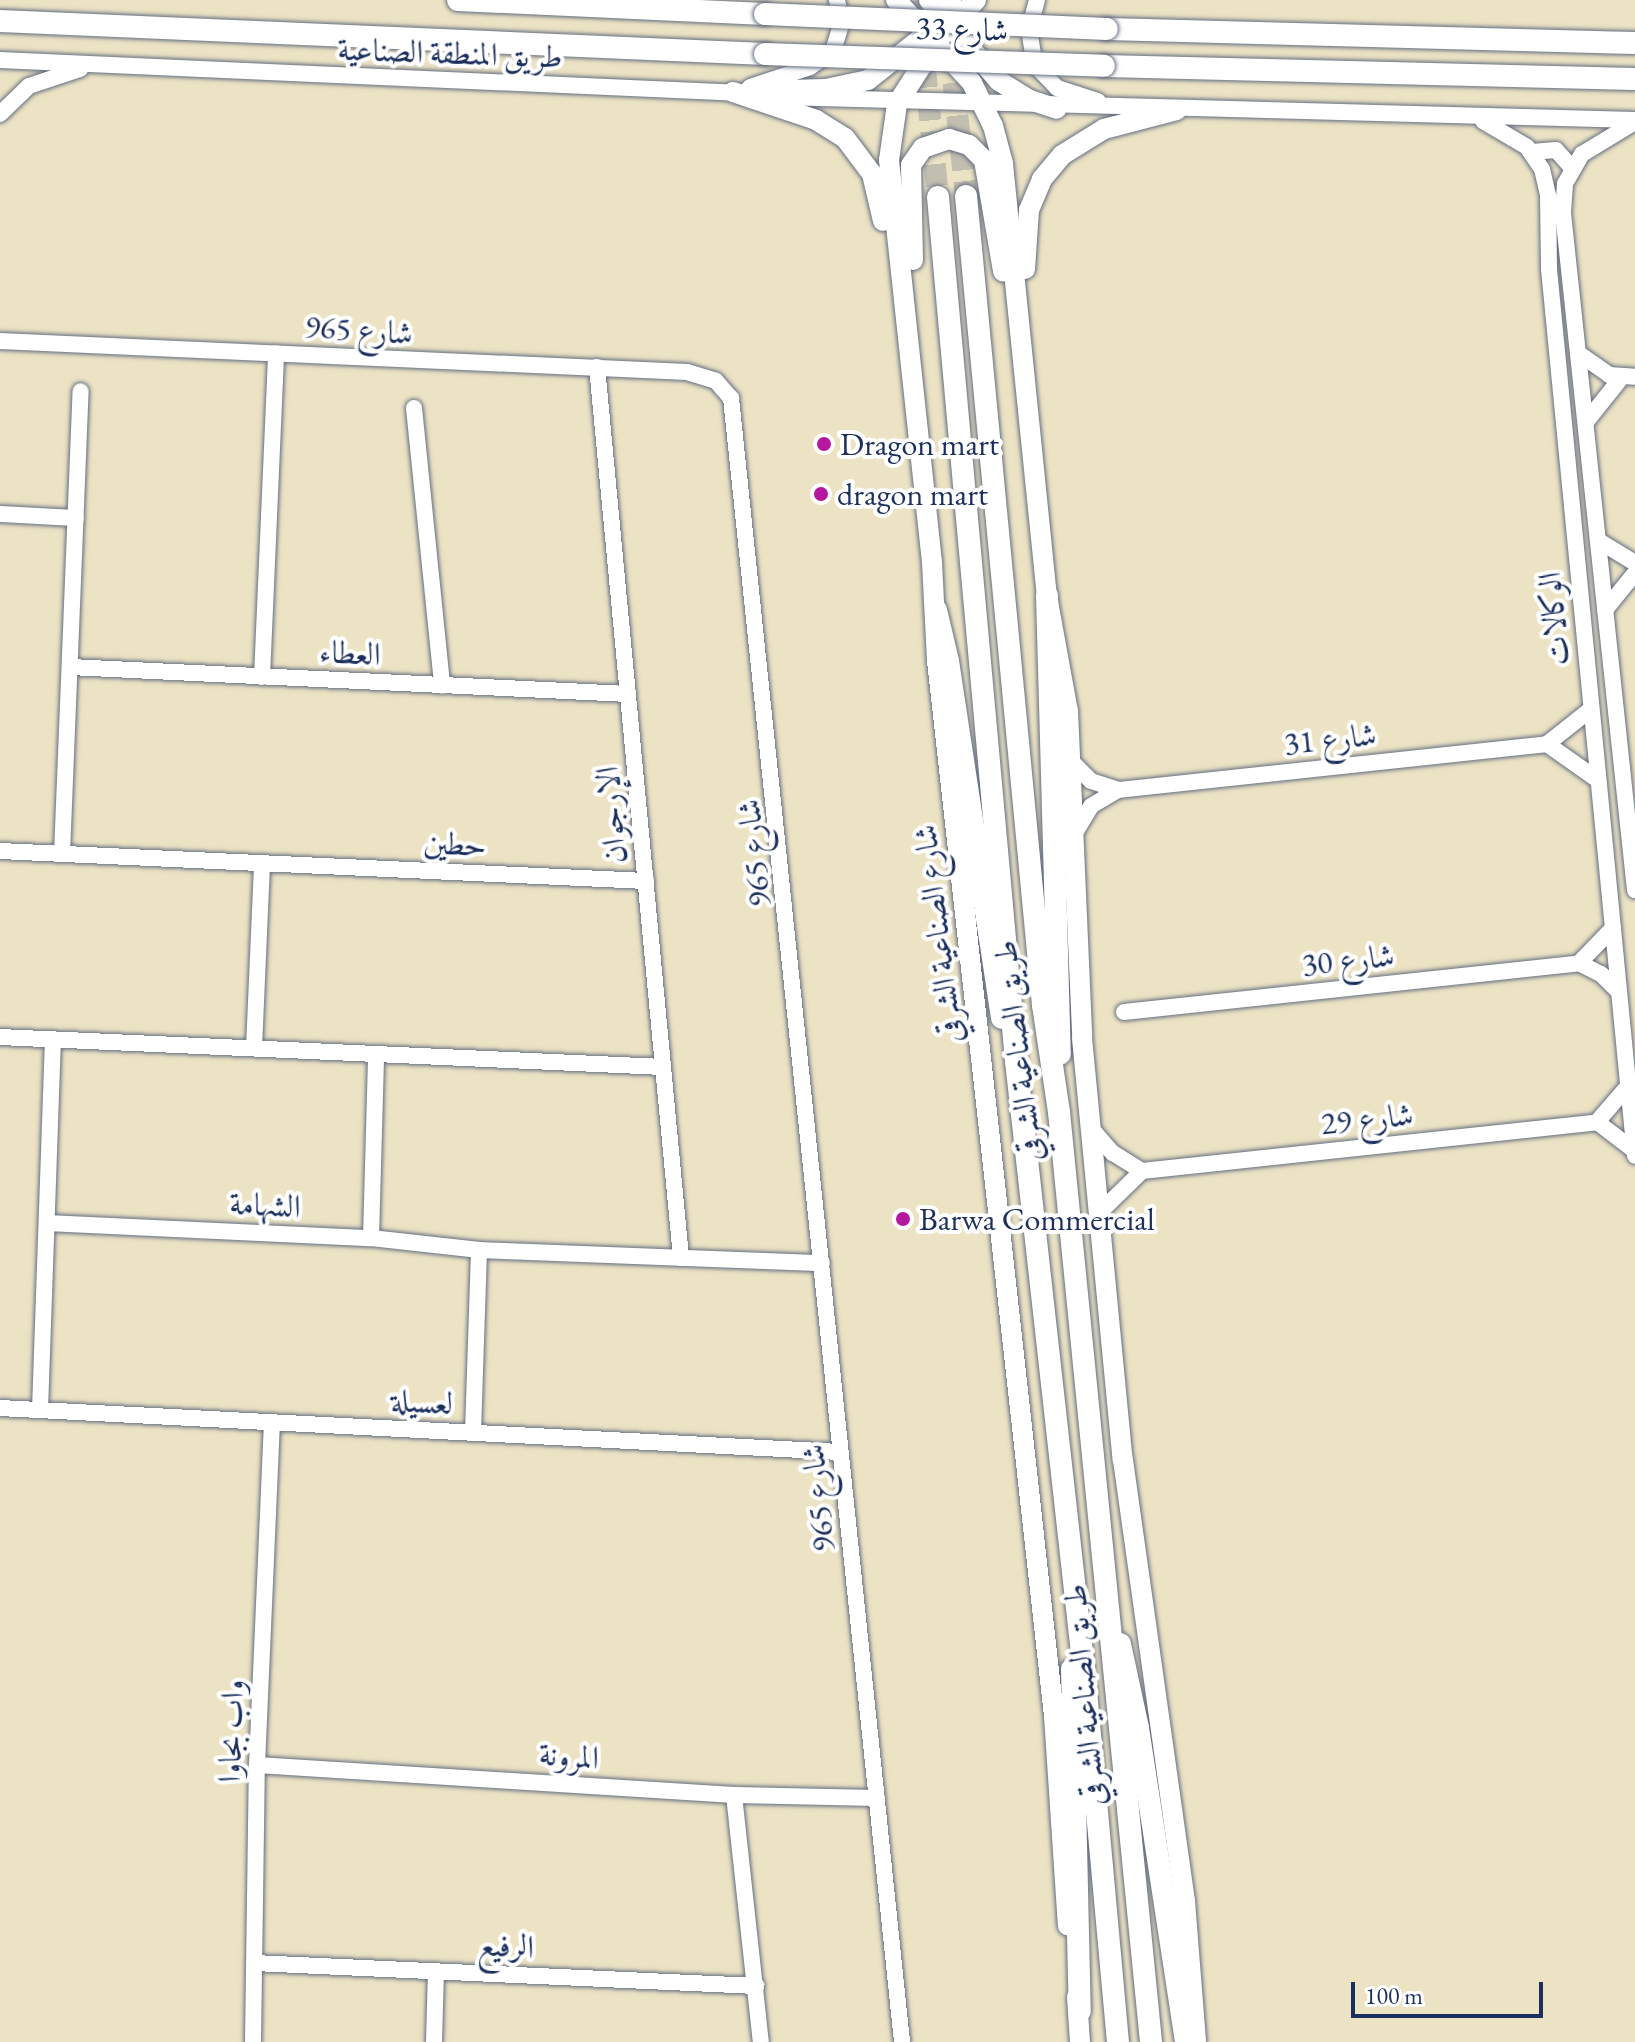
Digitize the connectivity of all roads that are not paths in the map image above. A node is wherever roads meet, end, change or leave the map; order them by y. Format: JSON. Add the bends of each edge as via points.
{"nodes":[{"id":1,"x":458,"y":0,"type":"edge"},
{"id":2,"x":837,"y":0,"type":"edge"},
{"id":3,"x":896,"y":0,"type":"edge"},
{"id":4,"x":976,"y":0,"type":"edge"},
{"id":5,"x":1037,"y":0,"type":"edge"},
{"id":6,"x":940,"y":19,"type":"edge"},
{"id":7,"x":0,"y":21,"type":"edge"},
{"id":8,"x":1635,"y":43,"type":"edge"},
{"id":9,"x":0,"y":60,"type":"edge"},
{"id":10,"x":96,"y":65,"type":"junction"},
{"id":11,"x":1635,"y":79,"type":"edge"},
{"id":12,"x":733,"y":92,"type":"junction"},
{"id":13,"x":897,"y":104,"type":"junction"},
{"id":14,"x":984,"y":105,"type":"junction"},
{"id":15,"x":1129,"y":108,"type":"junction"},
{"id":16,"x":1057,"y":109,"type":"junction"},
{"id":17,"x":1177,"y":110,"type":"junction"},
{"id":18,"x":0,"y":114,"type":"edge"},
{"id":19,"x":1470,"y":116,"type":"junction"},
{"id":20,"x":1635,"y":121,"type":"edge"},
{"id":21,"x":1532,"y":152,"type":"junction"},
{"id":22,"x":1572,"y":168,"type":"junction"},
{"id":23,"x":966,"y":196,"type":"tunnel mouth"},
{"id":24,"x":938,"y":197,"type":"tunnel mouth"},
{"id":25,"x":0,"y":341,"type":"edge"},
{"id":26,"x":276,"y":353,"type":"junction"},
{"id":27,"x":1578,"y":353,"type":"junction"},
{"id":28,"x":1023,"y":365,"type":"junction"},
{"id":29,"x":597,"y":367,"type":"junction"},
{"id":30,"x":912,"y":370,"type":"junction"},
{"id":31,"x":1628,"y":378,"type":"edge"},
{"id":32,"x":81,"y":391,"type":"dead end"},
{"id":33,"x":414,"y":408,"type":"dead end"},
{"id":34,"x":1586,"y":422,"type":"junction"},
{"id":35,"x":0,"y":514,"type":"edge"},
{"id":36,"x":76,"y":518,"type":"junction"},
{"id":37,"x":1599,"y":541,"type":"junction"},
{"id":38,"x":1635,"y":563,"type":"edge"},
{"id":39,"x":1635,"y":573,"type":"edge"},
{"id":40,"x":1047,"y":596,"type":"junction"},
{"id":41,"x":936,"y":610,"type":"junction"},
{"id":42,"x":1605,"y":610,"type":"junction"},
{"id":43,"x":70,"y":667,"type":"junction"},
{"id":44,"x":262,"y":677,"type":"junction"},
{"id":45,"x":442,"y":686,"type":"junction"},
{"id":46,"x":628,"y":694,"type":"junction"},
{"id":47,"x":1591,"y":709,"type":"junction"},
{"id":48,"x":1618,"y":730,"type":"junction"},
{"id":49,"x":1547,"y":744,"type":"junction"},
{"id":50,"x":1635,"y":745,"type":"edge"},
{"id":51,"x":1071,"y":761,"type":"junction"},
{"id":52,"x":1598,"y":780,"type":"junction"},
{"id":53,"x":1630,"y":788,"type":"edge"},
{"id":54,"x":1118,"y":790,"type":"junction"},
{"id":55,"x":1075,"y":833,"type":"junction"},
{"id":56,"x":0,"y":851,"type":"edge"},
{"id":57,"x":62,"y":854,"type":"junction"},
{"id":58,"x":262,"y":863,"type":"junction"},
{"id":59,"x":646,"y":881,"type":"junction"},
{"id":60,"x":1635,"y":890,"type":"edge"},
{"id":61,"x":1613,"y":928,"type":"junction"},
{"id":62,"x":1579,"y":963,"type":"junction"},
{"id":63,"x":1619,"y":992,"type":"junction"},
{"id":64,"x":1124,"y":1012,"type":"dead end"},
{"id":65,"x":0,"y":1037,"type":"edge"},
{"id":66,"x":53,"y":1039,"type":"junction"},
{"id":67,"x":254,"y":1048,"type":"junction"},
{"id":68,"x":376,"y":1054,"type":"junction"},
{"id":69,"x":1016,"y":1061,"type":"junction"},
{"id":70,"x":663,"y":1067,"type":"junction"},
{"id":71,"x":1628,"y":1086,"type":"junction"},
{"id":72,"x":1059,"y":1112,"type":"junction"},
{"id":73,"x":1597,"y":1122,"type":"junction"},
{"id":74,"x":1090,"y":1127,"type":"junction"},
{"id":75,"x":1635,"y":1153,"type":"edge"},
{"id":76,"x":1142,"y":1171,"type":"junction"},
{"id":77,"x":1101,"y":1211,"type":"junction"},
{"id":78,"x":47,"y":1223,"type":"junction"},
{"id":79,"x":371,"y":1238,"type":"junction"},
{"id":80,"x":479,"y":1250,"type":"junction"},
{"id":81,"x":1005,"y":1251,"type":"joint"},
{"id":82,"x":681,"y":1258,"type":"junction"},
{"id":83,"x":822,"y":1263,"type":"junction"},
{"id":84,"x":0,"y":1408,"type":"edge"},
{"id":85,"x":40,"y":1410,"type":"junction"},
{"id":86,"x":272,"y":1422,"type":"junction"},
{"id":87,"x":473,"y":1432,"type":"junction"},
{"id":88,"x":840,"y":1452,"type":"junction"},
{"id":89,"x":1108,"y":1596,"type":"junction"},
{"id":90,"x":1075,"y":1599,"type":"junction"},
{"id":91,"x":257,"y":1765,"type":"junction"},
{"id":92,"x":734,"y":1795,"type":"junction"},
{"id":93,"x":877,"y":1798,"type":"junction"},
{"id":94,"x":254,"y":1963,"type":"junction"},
{"id":95,"x":436,"y":1971,"type":"junction"},
{"id":96,"x":756,"y":1986,"type":"junction"},
{"id":97,"x":1080,"y":2011,"type":"junction"},
{"id":98,"x":1150,"y":2035,"type":"edge"},
{"id":99,"x":1118,"y":2038,"type":"edge"},
{"id":100,"x":253,"y":2042,"type":"edge"},
{"id":101,"x":434,"y":2042,"type":"edge"},
{"id":102,"x":761,"y":2042,"type":"edge"},
{"id":103,"x":902,"y":2042,"type":"edge"},
{"id":104,"x":1080,"y":2042,"type":"edge"},
{"id":105,"x":1186,"y":2042,"type":"edge"},
{"id":106,"x":1196,"y":2042,"type":"edge"}],
"edges":[{"from":1,"to":8,"type":"highway","name":"شارع 33","bridge":true,"via":[[1107,29]]},
{"from":2,"to":12,"type":"street","via":[[839,37],[823,61]]},
{"from":3,"to":6,"type":"main road"},
{"from":4,"to":6,"type":"main road"},
{"from":5,"to":15,"type":"street","via":[[1029,29],[1035,65],[1045,78],[1074,96]]},
{"from":6,"to":12,"type":"main road","via":[[882,72],[846,87]]},
{"from":6,"to":13,"type":"main road"},
{"from":6,"to":14,"type":"main road"},
{"from":6,"to":16,"type":"main road","via":[[999,81]]},
{"from":7,"to":11,"type":"highway","name":"شارع 33","bridge":true,"via":[[765,54]]},
{"from":9,"to":10,"type":"street","name":"طريق المنطقة الصناعية"},
{"from":10,"to":12,"type":"street","name":"طريق المنطقة الصناعية"},
{"from":10,"to":18,"type":"street","via":[[42,79],[16,95]]},
{"from":12,"to":13,"type":"street","name":"طريق المنطقة الصناعية"},
{"from":12,"to":30,"type":"main road","via":[[816,120],[860,156],[877,189],[892,292]]},
{"from":13,"to":14,"type":"street"},
{"from":13,"to":30,"type":"main road","via":[[889,160]]},
{"from":14,"to":16,"type":"street"},
{"from":14,"to":28,"type":"main road","via":[[1003,164]]},
{"from":15,"to":16,"type":"street"},
{"from":15,"to":17,"type":"street"},
{"from":17,"to":19,"type":"street"},
{"from":17,"to":28,"type":"main road","via":[[1091,135],[1062,155],[1042,179],[1026,225]]},
{"from":19,"to":20,"type":"street"},
{"from":19,"to":21,"type":"street","via":[[1503,128]]},
{"from":20,"to":22,"type":"street","via":[[1599,141]]},
{"from":21,"to":22,"type":"street","via":[[1556,150]]},
{"from":21,"to":47,"type":"street","name":"الوكالات","via":[[1548,196],[1549,269]]},
{"from":22,"to":27,"type":"street","name":"الوكالات","via":[[1563,213]]},
{"from":23,"to":72,"type":"highway","name":"طريق الصناعية الشرقي","via":[[1043,1005]]},
{"from":24,"to":69,"type":"highway","name":"طريق الصناعية الشرقي"},
{"from":25,"to":26,"type":"street","name":"شارع 965"},
{"from":26,"to":29,"type":"street","name":"شارع 965"},
{"from":26,"to":44,"type":"street"},
{"from":27,"to":31,"type":"street","via":[[1598,369]]},
{"from":27,"to":34,"type":"street","name":"الوكالات"},
{"from":28,"to":30,"type":"main road","via":[[984,160],[969,145],[949,139],[923,148],[909,174],[915,292]]},
{"from":28,"to":40,"type":"main road","name":"طريق الصناعية الشرقي"},
{"from":29,"to":46,"type":"street","name":"الإرجوان"},
{"from":29,"to":83,"type":"street","name":"شارع 965","via":[[703,374],[726,388],[735,408]]},
{"from":30,"to":41,"type":"main road"},
{"from":31,"to":34,"type":"street"},
{"from":32,"to":36,"type":"street"},
{"from":33,"to":45,"type":"street"},
{"from":34,"to":37,"type":"street","name":"الوكالات"},
{"from":35,"to":36,"type":"street"},
{"from":36,"to":43,"type":"street"},
{"from":37,"to":38,"type":"street"},
{"from":37,"to":42,"type":"street","name":"الوكالات"},
{"from":39,"to":42,"type":"street"},
{"from":40,"to":51,"type":"main road","name":"طريق الصناعية الشرقي","via":[[1065,679]]},
{"from":40,"to":72,"type":"highway","via":[[1062,1001]]},
{"from":41,"to":69,"type":"highway","via":[[1002,1020]]},
{"from":41,"to":81,"type":"main road","name":"شارع الصناعية الشرقي","via":[[937,661]]},
{"from":42,"to":48,"type":"street","name":"الوكالات"},
{"from":43,"to":44,"type":"street","name":"العطاء"},
{"from":43,"to":57,"type":"street"},
{"from":44,"to":45,"type":"street","name":"العطاء"},
{"from":45,"to":46,"type":"street","name":"العطاء"},
{"from":46,"to":59,"type":"street","name":"الإرجوان"},
{"from":47,"to":49,"type":"street"},
{"from":47,"to":52,"type":"street","name":"الوكالات"},
{"from":48,"to":50,"type":"street"},
{"from":48,"to":53,"type":"street","name":"الوكالات"},
{"from":49,"to":52,"type":"street"},
{"from":49,"to":54,"type":"street","name":"شارع 31"},
{"from":51,"to":54,"type":"street","via":[[1091,781]]},
{"from":51,"to":55,"type":"main road","name":"طريق الصناعية الشرقي"},
{"from":52,"to":61,"type":"street","name":"الوكالات"},
{"from":53,"to":60,"type":"street","name":"الوكالات"},
{"from":54,"to":55,"type":"street","via":[[1091,806]]},
{"from":55,"to":74,"type":"main road","name":"طريق الصناعية الشرقي"},
{"from":56,"to":57,"type":"street","name":"حطين"},
{"from":57,"to":58,"type":"street","name":"حطين"},
{"from":58,"to":59,"type":"street","name":"حطين"},
{"from":58,"to":67,"type":"street"},
{"from":59,"to":70,"type":"street","name":"الإرجوان"},
{"from":61,"to":62,"type":"street"},
{"from":61,"to":63,"type":"street","name":"الوكالات"},
{"from":62,"to":63,"type":"street","via":[[1601,974]]},
{"from":62,"to":64,"type":"street","name":"شارع 30"},
{"from":63,"to":71,"type":"street","name":"الوكالات"},
{"from":65,"to":66,"type":"street"},
{"from":66,"to":67,"type":"street"},
{"from":66,"to":78,"type":"street"},
{"from":67,"to":68,"type":"street"},
{"from":68,"to":70,"type":"street"},
{"from":68,"to":79,"type":"street"},
{"from":69,"to":90,"type":"highway","name":"طريق الصناعية الشرقي"},
{"from":70,"to":82,"type":"street","name":"الإرجوان"},
{"from":71,"to":73,"type":"street"},
{"from":71,"to":75,"type":"street","name":"الوكالات"},
{"from":72,"to":89,"type":"highway","name":"طريق الصناعية الشرقي"},
{"from":73,"to":75,"type":"street"},
{"from":73,"to":76,"type":"street","name":"شارع 29"},
{"from":74,"to":76,"type":"street","via":[[1113,1153]]},
{"from":74,"to":77,"type":"main road","name":"طريق الصناعية الشرقي"},
{"from":76,"to":77,"type":"street"},
{"from":77,"to":106,"type":"main road","name":"طريق الصناعية الشرقي","via":[[1123,1460],[1185,1901]]},
{"from":78,"to":79,"type":"street","name":"الشهامة"},
{"from":78,"to":85,"type":"street"},
{"from":79,"to":80,"type":"street","name":"الشهامة"},
{"from":80,"to":82,"type":"street","name":"الشهامة"},
{"from":80,"to":87,"type":"street"},
{"from":81,"to":97,"type":"main road","name":"طريق الصناعية الشرقي"},
{"from":82,"to":83,"type":"street","name":"الشهامة"},
{"from":83,"to":88,"type":"street","name":"شارع 965"},
{"from":84,"to":85,"type":"street","name":"لعسيلة"},
{"from":85,"to":86,"type":"street","name":"لعسيلة"},
{"from":86,"to":87,"type":"street","name":"لعسيلة"},
{"from":86,"to":91,"type":"street","name":"واب بجاوا"},
{"from":87,"to":88,"type":"street","name":"لعسيلة"},
{"from":88,"to":93,"type":"street","name":"شارع 965"},
{"from":89,"to":98,"type":"highway","name":"طريق الصناعية الشرقي","via":[[1111,1678]]},
{"from":89,"to":105,"type":"highway","via":[[1138,1728]]},
{"from":90,"to":97,"type":"highway","via":[[1071,1681]]},
{"from":90,"to":99,"type":"highway","name":"طريق الصناعية الشرقي"},
{"from":91,"to":92,"type":"street","name":"المرونة"},
{"from":91,"to":94,"type":"street","name":"واب بجاوا"},
{"from":92,"to":93,"type":"street","name":"المرونة"},
{"from":92,"to":96,"type":"street"},
{"from":93,"to":103,"type":"street","name":"شارع 965"},
{"from":94,"to":95,"type":"street","name":"الرفيع"},
{"from":94,"to":100,"type":"street","name":"واب بجاوا"},
{"from":95,"to":96,"type":"street","name":"الرفيع"},
{"from":95,"to":101,"type":"street"},
{"from":96,"to":102,"type":"street"},
{"from":97,"to":104,"type":"main road","name":"طريق الصناعية الشرقي"}]}
